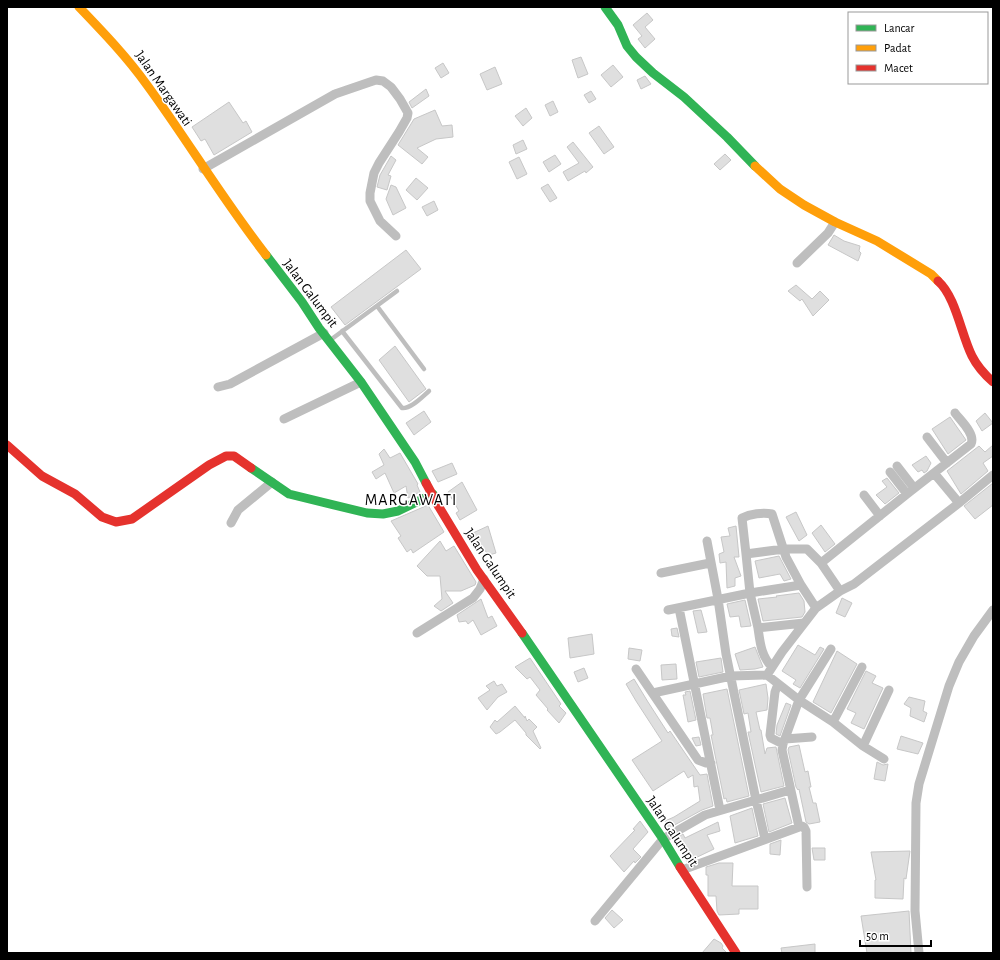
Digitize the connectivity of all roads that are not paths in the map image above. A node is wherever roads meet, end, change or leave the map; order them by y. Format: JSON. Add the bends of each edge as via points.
{"nodes":[{"id":1,"x":79,"y":7,"type":"edge"},
{"id":2,"x":605,"y":7,"type":"edge"},
{"id":3,"x":203,"y":169,"type":"junction"},
{"id":4,"x":219,"y":191,"type":"joint"},
{"id":5,"x":832,"y":227,"type":"junction"},
{"id":6,"x":396,"y":236,"type":"dead end"},
{"id":7,"x":797,"y":263,"type":"dead end"},
{"id":8,"x":397,"y":291,"type":"dead end"},
{"id":9,"x":377,"y":306,"type":"junction"},
{"id":10,"x":342,"y":331,"type":"junction"},
{"id":11,"x":324,"y":333,"type":"junction"},
{"id":12,"x":329,"y":341,"type":"junction"},
{"id":13,"x":424,"y":369,"type":"dead end"},
{"id":14,"x":361,"y":382,"type":"junction"},
{"id":15,"x":993,"y":382,"type":"edge"},
{"id":16,"x":218,"y":387,"type":"dead end"},
{"id":17,"x":429,"y":391,"type":"dead end"},
{"id":18,"x":955,"y":413,"type":"dead end"},
{"id":19,"x":284,"y":419,"type":"dead end"},
{"id":20,"x":927,"y":437,"type":"dead end"},
{"id":21,"x":7,"y":445,"type":"edge"},
{"id":22,"x":947,"y":463,"type":"junction"},
{"id":23,"x":897,"y":466,"type":"dead end"},
{"id":24,"x":890,"y":472,"type":"dead end"},
{"id":25,"x":934,"y":473,"type":"junction"},
{"id":26,"x":993,"y":475,"type":"edge"},
{"id":27,"x":272,"y":482,"type":"junction"},
{"id":28,"x":910,"y":491,"type":"junction"},
{"id":29,"x":433,"y":494,"type":"junction"},
{"id":30,"x":864,"y":495,"type":"dead end"},
{"id":31,"x":959,"y":503,"type":"junction"},
{"id":32,"x":880,"y":516,"type":"junction"},
{"id":33,"x":232,"y":523,"type":"dead end"},
{"id":34,"x":707,"y":541,"type":"dead end"},
{"id":35,"x":784,"y":549,"type":"junction"},
{"id":36,"x":746,"y":554,"type":"junction"},
{"id":37,"x":821,"y":563,"type":"junction"},
{"id":38,"x":710,"y":564,"type":"junction"},
{"id":39,"x":661,"y":573,"type":"dead end"},
{"id":40,"x":484,"y":579,"type":"junction"},
{"id":41,"x":801,"y":585,"type":"junction"},
{"id":42,"x":840,"y":591,"type":"junction"},
{"id":43,"x":750,"y":593,"type":"junction"},
{"id":44,"x":718,"y":599,"type":"junction"},
{"id":45,"x":679,"y":608,"type":"junction"},
{"id":46,"x":816,"y":608,"type":"junction"},
{"id":47,"x":668,"y":610,"type":"dead end"},
{"id":48,"x":993,"y":610,"type":"edge"},
{"id":49,"x":804,"y":623,"type":"junction"},
{"id":50,"x":758,"y":628,"type":"junction"},
{"id":51,"x":417,"y":633,"type":"dead end"},
{"id":52,"x":831,"y":649,"type":"dead end"},
{"id":53,"x":862,"y":666,"type":"dead end"},
{"id":54,"x":772,"y":667,"type":"junction"},
{"id":55,"x":636,"y":669,"type":"dead end"},
{"id":56,"x":766,"y":675,"type":"junction"},
{"id":57,"x":731,"y":676,"type":"junction"},
{"id":58,"x":695,"y":684,"type":"junction"},
{"id":59,"x":778,"y":684,"type":"junction"},
{"id":60,"x":889,"y":690,"type":"dead end"},
{"id":61,"x":652,"y":693,"type":"junction"},
{"id":62,"x":799,"y":700,"type":"junction"},
{"id":63,"x":833,"y":722,"type":"junction"},
{"id":64,"x":812,"y":737,"type":"dead end"},
{"id":65,"x":784,"y":742,"type":"junction"},
{"id":66,"x":863,"y":746,"type":"junction"},
{"id":67,"x":884,"y":759,"type":"dead end"},
{"id":68,"x":711,"y":762,"type":"junction"},
{"id":69,"x":790,"y":790,"type":"junction"},
{"id":70,"x":756,"y":800,"type":"junction"},
{"id":71,"x":720,"y":810,"type":"junction"},
{"id":72,"x":799,"y":826,"type":"junction"},
{"id":73,"x":664,"y":839,"type":"junction"},
{"id":74,"x":765,"y":839,"type":"junction"},
{"id":75,"x":682,"y":870,"type":"junction"},
{"id":76,"x":807,"y":887,"type":"dead end"},
{"id":77,"x":595,"y":921,"type":"dead end"},
{"id":78,"x":736,"y":953,"type":"edge"},
{"id":79,"x":919,"y":953,"type":"edge"}],
"edges":[{"from":1,"to":3,"type":"street","name":"Jalan Margawati","via":[[122,53],[143,80]]},
{"from":2,"to":5,"type":"street","via":[[636,58],[727,136],[760,171]]},
{"from":3,"to":4,"type":"street","name":"Jalan Margawati"},
{"from":3,"to":6,"type":"street","via":[[335,94],[376,80],[383,81],[391,87],[408,113],[374,173],[370,201],[380,221]]},
{"from":4,"to":11,"type":"street","name":"Jalan Galumpit"},
{"from":5,"to":7,"type":"street"},
{"from":5,"to":15,"type":"street","via":[[877,241],[931,274],[941,283],[948,292],[972,356],[982,372]]},
{"from":8,"to":9,"type":"lane"},
{"from":9,"to":10,"type":"lane"},
{"from":9,"to":13,"type":"lane"},
{"from":10,"to":12,"type":"lane"},
{"from":10,"to":17,"type":"lane","via":[[402,408],[414,404]]},
{"from":11,"to":12,"type":"street","name":"Jalan Galumpit"},
{"from":11,"to":16,"type":"street","via":[[230,384]]},
{"from":12,"to":14,"type":"street","name":"Jalan Galumpit"},
{"from":14,"to":19,"type":"street"},
{"from":14,"to":29,"type":"street","name":"Jalan Galumpit","via":[[415,462]]},
{"from":18,"to":22,"type":"street","via":[[973,441]]},
{"from":20,"to":22,"type":"street"},
{"from":21,"to":27,"type":"street","via":[[42,476],[75,494],[102,517],[116,522],[132,519],[209,465],[228,455],[234,456]]},
{"from":22,"to":25,"type":"street"},
{"from":23,"to":28,"type":"street"},
{"from":24,"to":28,"type":"street"},
{"from":25,"to":28,"type":"street"},
{"from":25,"to":31,"type":"street"},
{"from":26,"to":31,"type":"street"},
{"from":27,"to":29,"type":"street","via":[[289,494],[367,513],[383,514],[398,511]]},
{"from":27,"to":33,"type":"street","via":[[238,510]]},
{"from":28,"to":32,"type":"street"},
{"from":29,"to":40,"type":"street","name":"Jalan Galumpit"},
{"from":30,"to":32,"type":"street"},
{"from":31,"to":42,"type":"street","via":[[854,584]]},
{"from":32,"to":37,"type":"street"},
{"from":34,"to":38,"type":"street"},
{"from":35,"to":36,"type":"street"},
{"from":35,"to":36,"type":"street","via":[[771,513],[752,515],[742,519]]},
{"from":35,"to":37,"type":"street","via":[[807,548]]},
{"from":35,"to":41,"type":"street"},
{"from":36,"to":43,"type":"street"},
{"from":37,"to":42,"type":"street"},
{"from":38,"to":39,"type":"street"},
{"from":38,"to":44,"type":"street"},
{"from":40,"to":51,"type":"street","via":[[480,590],[473,598]]},
{"from":40,"to":73,"type":"street","name":"Jalan Galumpit"},
{"from":41,"to":43,"type":"street"},
{"from":41,"to":46,"type":"street"},
{"from":42,"to":46,"type":"street"},
{"from":43,"to":44,"type":"street"},
{"from":43,"to":50,"type":"street"},
{"from":44,"to":45,"type":"street"},
{"from":44,"to":57,"type":"street"},
{"from":45,"to":47,"type":"street"},
{"from":45,"to":58,"type":"street"},
{"from":46,"to":49,"type":"street"},
{"from":48,"to":79,"type":"street","via":[[959,662],[949,686],[919,784],[916,803],[915,911]]},
{"from":49,"to":50,"type":"street"},
{"from":49,"to":54,"type":"street"},
{"from":50,"to":54,"type":"street","via":[[762,652]]},
{"from":52,"to":62,"type":"street"},
{"from":53,"to":63,"type":"street"},
{"from":54,"to":56,"type":"street"},
{"from":55,"to":61,"type":"street"},
{"from":56,"to":57,"type":"street"},
{"from":56,"to":59,"type":"street"},
{"from":57,"to":58,"type":"street"},
{"from":57,"to":70,"type":"street"},
{"from":58,"to":61,"type":"street"},
{"from":58,"to":68,"type":"street"},
{"from":59,"to":62,"type":"street"},
{"from":59,"to":65,"type":"street","via":[[774,692],[770,737]]},
{"from":60,"to":66,"type":"street"},
{"from":61,"to":68,"type":"street","via":[[698,760]]},
{"from":62,"to":63,"type":"street"},
{"from":62,"to":65,"type":"street"},
{"from":63,"to":66,"type":"street"},
{"from":64,"to":65,"type":"street"},
{"from":65,"to":69,"type":"street","via":[[782,750]]},
{"from":66,"to":67,"type":"street"},
{"from":68,"to":71,"type":"street"},
{"from":69,"to":70,"type":"street"},
{"from":69,"to":72,"type":"street"},
{"from":70,"to":71,"type":"street"},
{"from":70,"to":74,"type":"street"},
{"from":71,"to":73,"type":"street","via":[[705,815]]},
{"from":72,"to":74,"type":"street"},
{"from":72,"to":76,"type":"street","via":[[803,826],[806,831]]},
{"from":73,"to":75,"type":"street","name":"Jalan Galumpit"},
{"from":73,"to":77,"type":"street"},
{"from":74,"to":75,"type":"street"},
{"from":75,"to":78,"type":"street","name":"Jalan Galumpit"}]}
